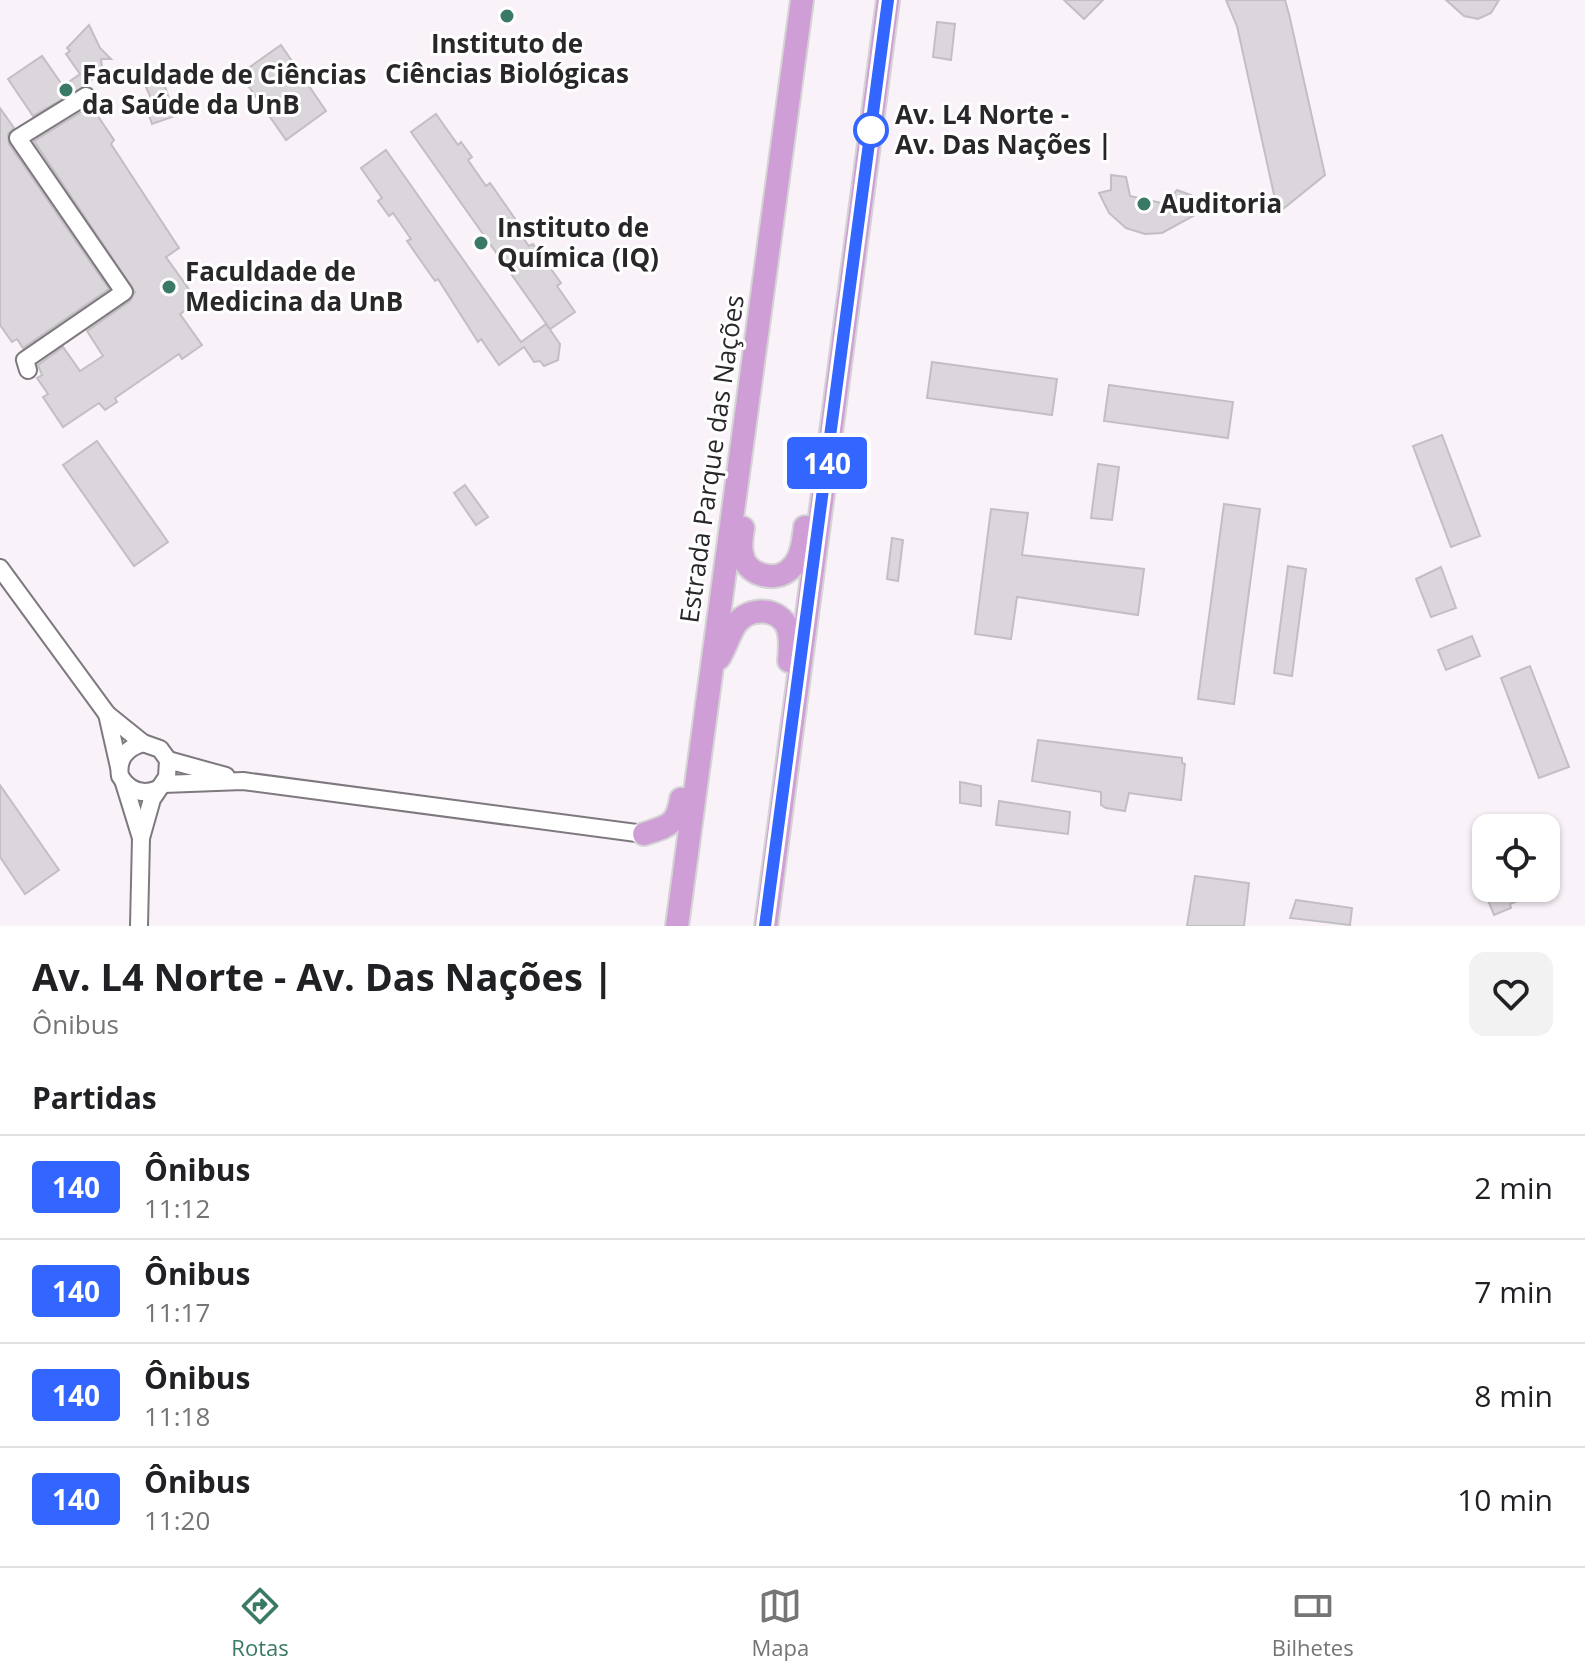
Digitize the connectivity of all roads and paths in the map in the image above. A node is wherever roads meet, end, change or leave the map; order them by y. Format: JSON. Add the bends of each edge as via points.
{"nodes":[{"id":1,"x":790,"y":0,"type":"edge"},
{"id":2,"x":802,"y":0,"type":"edge"},
{"id":3,"x":888,"y":0,"type":"edge"},
{"id":4,"x":792,"y":75,"type":"junction"},
{"id":5,"x":86,"y":96,"type":"dead end"},
{"id":6,"x":28,"y":370,"type":"dead end"},
{"id":7,"x":833,"y":415,"type":"junction"},
{"id":8,"x":747,"y":419,"type":"junction"},
{"id":9,"x":0,"y":568,"type":"edge"},
{"id":10,"x":711,"y":666,"type":"junction"},
{"id":11,"x":107,"y":714,"type":"junction"},
{"id":12,"x":143,"y":743,"type":"junction"},
{"id":13,"x":168,"y":760,"type":"junction"},
{"id":14,"x":122,"y":776,"type":"junction"},
{"id":15,"x":784,"y":776,"type":"junction"},
{"id":16,"x":243,"y":781,"type":"junction"},
{"id":17,"x":160,"y":786,"type":"junction"},
{"id":18,"x":644,"y":834,"type":"junction"},
{"id":19,"x":141,"y":838,"type":"junction"},
{"id":20,"x":765,"y":919,"type":"edge"},
{"id":21,"x":139,"y":926,"type":"edge"},
{"id":22,"x":665,"y":926,"type":"edge"},
{"id":23,"x":677,"y":926,"type":"edge"}],
"edges":[{"from":1,"to":4,"type":"highway"},
{"from":2,"to":4,"type":"highway","name":"Estrada Parque das Nações"},
{"from":3,"to":7,"type":"highway"},
{"from":4,"to":8,"type":"highway","name":"Estrada Parque das Nações"},
{"from":5,"to":6,"type":"street","via":[[18,138],[124,292],[25,360]]},
{"from":7,"to":8,"type":"highway","via":[[817,456],[801,554],[778,576],[763,576],[747,566],[741,554],[749,472]]},
{"from":7,"to":15,"type":"highway"},
{"from":8,"to":10,"type":"highway","name":"Estrada Parque das Nações"},
{"from":9,"to":11,"type":"street"},
{"from":10,"to":15,"type":"highway","via":[[737,623],[750,613],[765,611],[787,626],[790,656],[779,746]]},
{"from":10,"to":18,"type":"highway","via":[[693,704],[677,820]]},
{"from":10,"to":23,"type":"highway","name":"Estrada Parque das Nações"},
{"from":11,"to":12,"type":"street"},
{"from":11,"to":14,"type":"street"},
{"from":12,"to":13,"type":"street","via":[[160,749]]},
{"from":12,"to":14,"type":"street","via":[[122,756]]},
{"from":13,"to":16,"type":"street"},
{"from":13,"to":17,"type":"street"},
{"from":14,"to":17,"type":"street","via":[[140,792]]},
{"from":14,"to":19,"type":"street"},
{"from":15,"to":20,"type":"highway"},
{"from":16,"to":17,"type":"street"},
{"from":16,"to":18,"type":"street"},
{"from":17,"to":19,"type":"street"},
{"from":18,"to":22,"type":"highway","via":[[663,845],[671,860]]},
{"from":19,"to":21,"type":"street"}]}
